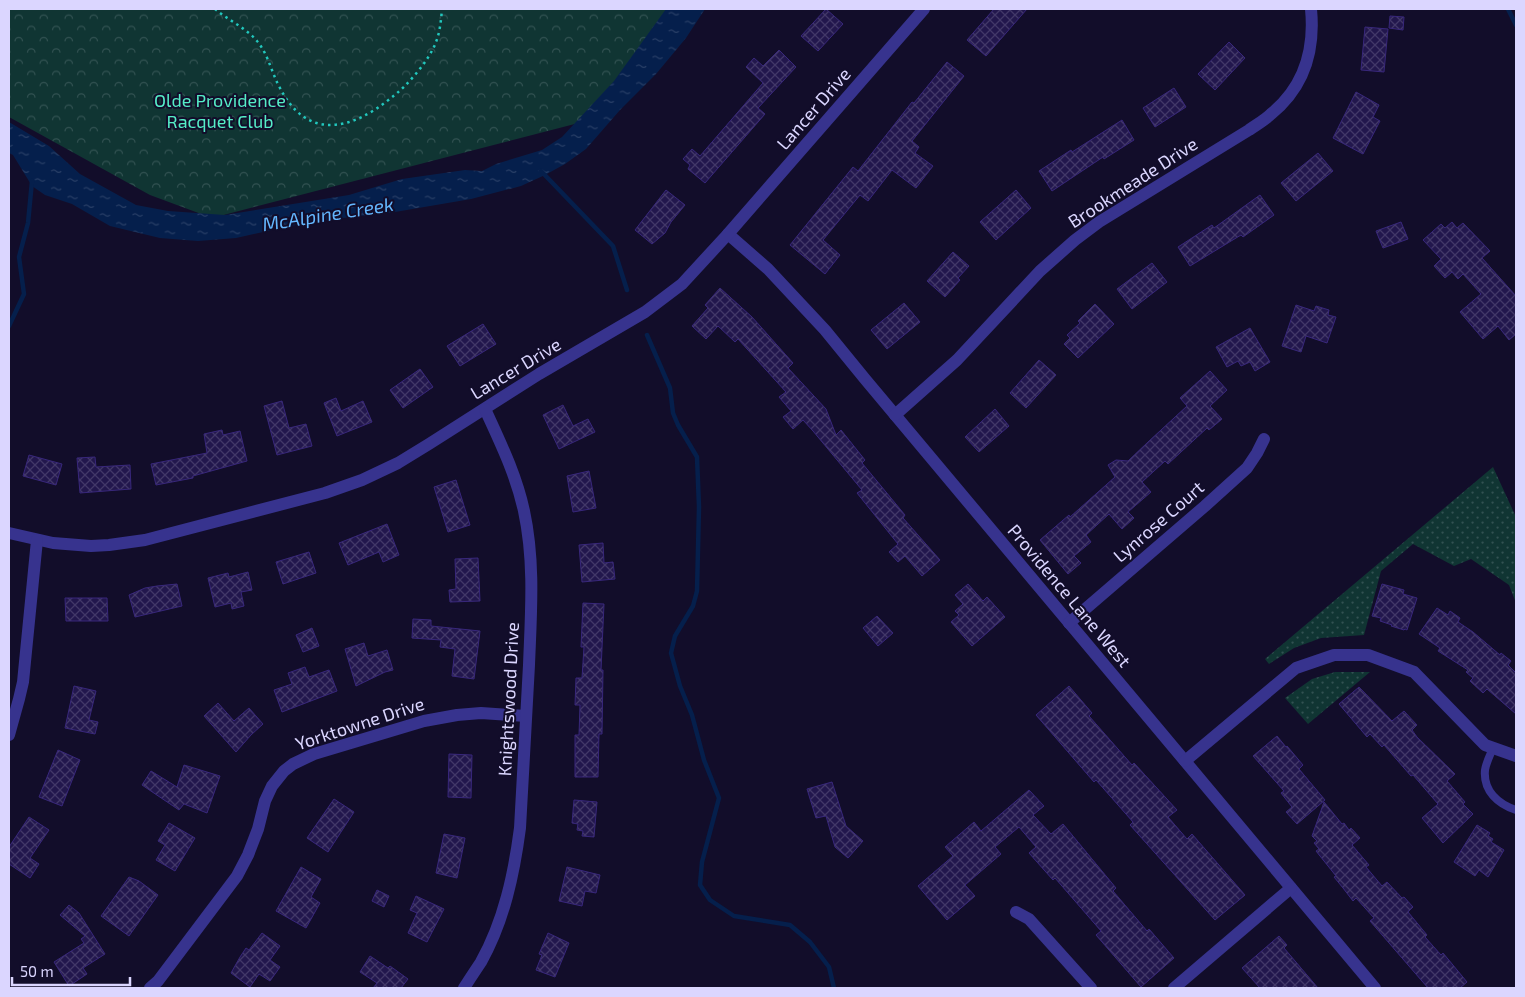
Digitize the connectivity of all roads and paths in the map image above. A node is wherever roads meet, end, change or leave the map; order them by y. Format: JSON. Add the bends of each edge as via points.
{"nodes":[{"id":1,"x":215,"y":9,"type":"edge"},
{"id":2,"x":442,"y":9,"type":"edge"},
{"id":3,"x":924,"y":9,"type":"edge"},
{"id":4,"x":1311,"y":9,"type":"edge"},
{"id":5,"x":728,"y":234,"type":"junction"},
{"id":6,"x":485,"y":408,"type":"junction"},
{"id":7,"x":895,"y":415,"type":"junction"},
{"id":8,"x":1264,"y":439,"type":"dead end"},
{"id":9,"x":9,"y":533,"type":"edge"},
{"id":10,"x":37,"y":540,"type":"junction"},
{"id":11,"x":1069,"y":623,"type":"junction"},
{"id":12,"x":526,"y":716,"type":"junction"},
{"id":13,"x":9,"y":735,"type":"edge"},
{"id":14,"x":1493,"y":748,"type":"junction"},
{"id":15,"x":1516,"y":756,"type":"edge"},
{"id":16,"x":1185,"y":761,"type":"junction"},
{"id":17,"x":1516,"y":810,"type":"edge"},
{"id":18,"x":1291,"y":888,"type":"junction"},
{"id":19,"x":1016,"y":912,"type":"dead end"},
{"id":20,"x":150,"y":988,"type":"edge"},
{"id":21,"x":464,"y":988,"type":"edge"},
{"id":22,"x":1091,"y":988,"type":"edge"},
{"id":23,"x":1174,"y":988,"type":"edge"},
{"id":24,"x":1376,"y":988,"type":"edge"}],
"edges":[{"from":1,"to":2,"type":"path","via":[[257,42],[294,108],[317,123],[335,126],[374,110],[397,94],[436,44]]},
{"from":3,"to":5,"type":"street","name":"Lancer Drive"},
{"from":4,"to":7,"type":"street","name":"Brookmeade Drive","via":[[1311,46],[1306,65],[1288,97],[1272,114],[1075,240],[1040,271],[958,360]]},
{"from":5,"to":6,"type":"street","name":"Lancer Drive","via":[[682,284],[645,312]]},
{"from":5,"to":7,"type":"street","name":"Providence Lane West","via":[[768,269],[825,330]]},
{"from":6,"to":10,"type":"street","name":"Lancer Drive","via":[[398,463],[325,493],[145,540],[91,546]]},
{"from":6,"to":12,"type":"street","name":"Knightswood Drive","via":[[517,485],[530,552],[532,594]]},
{"from":7,"to":11,"type":"street","name":"Providence Lane West"},
{"from":8,"to":11,"type":"street","name":"Lynrose Court","via":[[1247,468]]},
{"from":9,"to":10,"type":"street","name":"Lancer Drive"},
{"from":10,"to":13,"type":"street","via":[[22,682]]},
{"from":11,"to":16,"type":"street","name":"Providence Lane West"},
{"from":12,"to":20,"type":"street","name":"Yorktowne Drive","via":[[481,713],[424,721],[314,754],[293,764],[272,786],[248,855],[236,876]]},
{"from":12,"to":21,"type":"street","name":"Knightswood Drive","via":[[515,864],[494,934]]},
{"from":14,"to":15,"type":"street"},
{"from":14,"to":16,"type":"street","via":[[1485,745],[1414,672],[1368,655],[1334,655],[1296,668]]},
{"from":14,"to":17,"type":"lane","via":[[1485,769],[1485,784],[1494,797]]},
{"from":16,"to":18,"type":"street","name":"Providence Lane West"},
{"from":18,"to":23,"type":"street"},
{"from":18,"to":24,"type":"street","name":"Providence Lane West"},
{"from":19,"to":22,"type":"street","via":[[1029,919]]}]}
